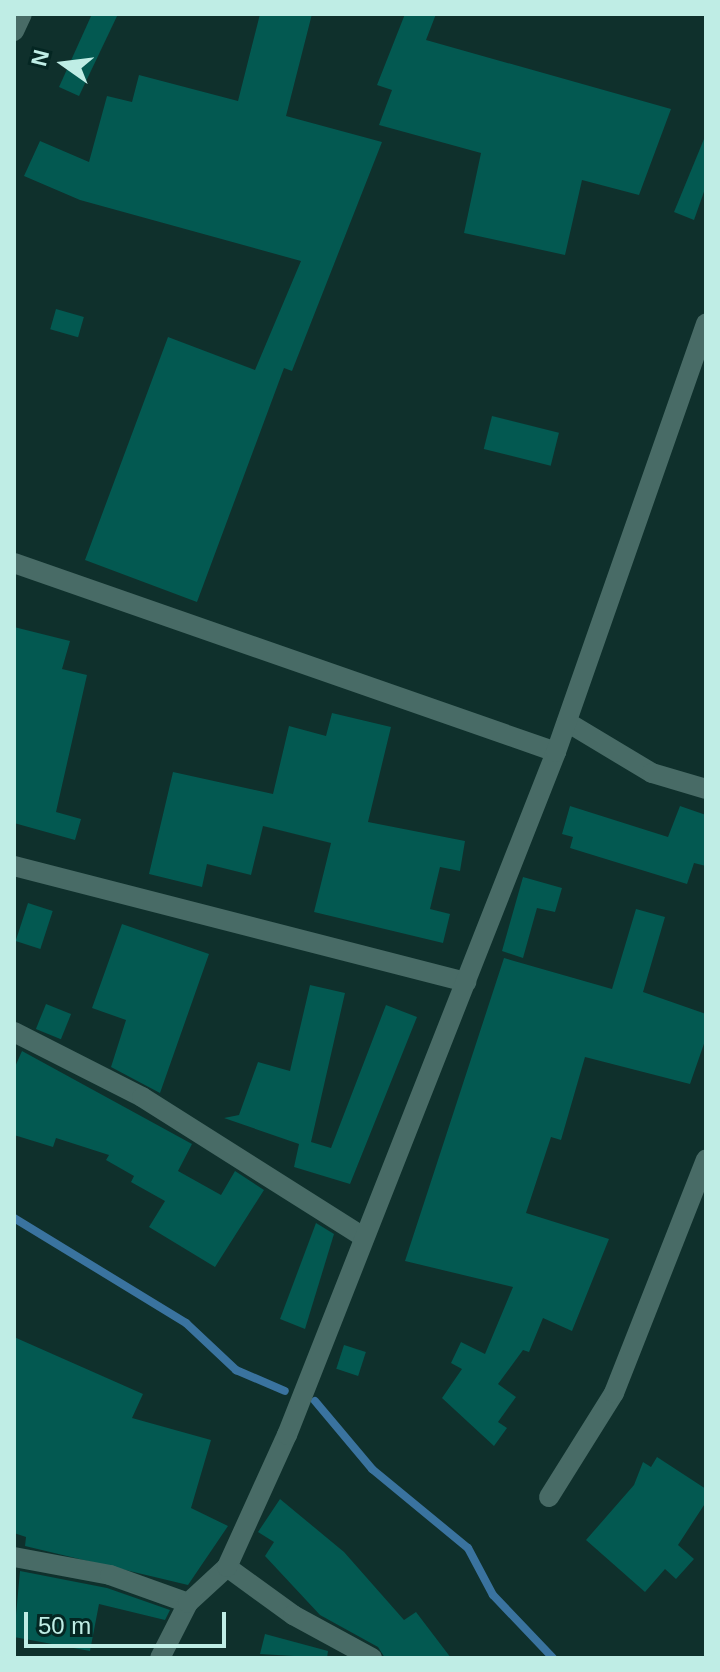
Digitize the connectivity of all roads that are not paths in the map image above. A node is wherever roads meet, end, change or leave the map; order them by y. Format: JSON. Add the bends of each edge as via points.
{"nodes":[{"id":1,"x":22,"y":14,"type":"edge"},
{"id":2,"x":14,"y":31,"type":"edge"},
{"id":3,"x":706,"y":324,"type":"edge"},
{"id":4,"x":14,"y":563,"type":"edge"},
{"id":5,"x":567,"y":722,"type":"junction"},
{"id":6,"x":556,"y":752,"type":"junction"},
{"id":7,"x":706,"y":789,"type":"edge"},
{"id":8,"x":14,"y":866,"type":"edge"},
{"id":9,"x":466,"y":982,"type":"junction"},
{"id":10,"x":14,"y":1032,"type":"edge"},
{"id":11,"x":706,"y":1160,"type":"edge"},
{"id":12,"x":360,"y":1235,"type":"junction"},
{"id":13,"x":549,"y":1497,"type":"dead end"},
{"id":14,"x":14,"y":1557,"type":"edge"},
{"id":15,"x":227,"y":1567,"type":"junction"},
{"id":16,"x":188,"y":1603,"type":"junction"},
{"id":17,"x":160,"y":1658,"type":"edge"},
{"id":18,"x":372,"y":1658,"type":"edge"}],
"edges":[{"from":1,"to":2,"type":"street"},
{"from":3,"to":5,"type":"street"},
{"from":4,"to":6,"type":"street"},
{"from":5,"to":6,"type":"street"},
{"from":5,"to":7,"type":"street","via":[[652,773]]},
{"from":6,"to":9,"type":"street"},
{"from":8,"to":9,"type":"street"},
{"from":9,"to":12,"type":"street"},
{"from":10,"to":12,"type":"street","via":[[142,1097]]},
{"from":11,"to":13,"type":"street","via":[[614,1393]]},
{"from":12,"to":15,"type":"street","via":[[292,1422]]},
{"from":14,"to":16,"type":"street","via":[[110,1575]]},
{"from":15,"to":16,"type":"street"},
{"from":15,"to":18,"type":"street","via":[[306,1623]]},
{"from":16,"to":17,"type":"street"}]}
